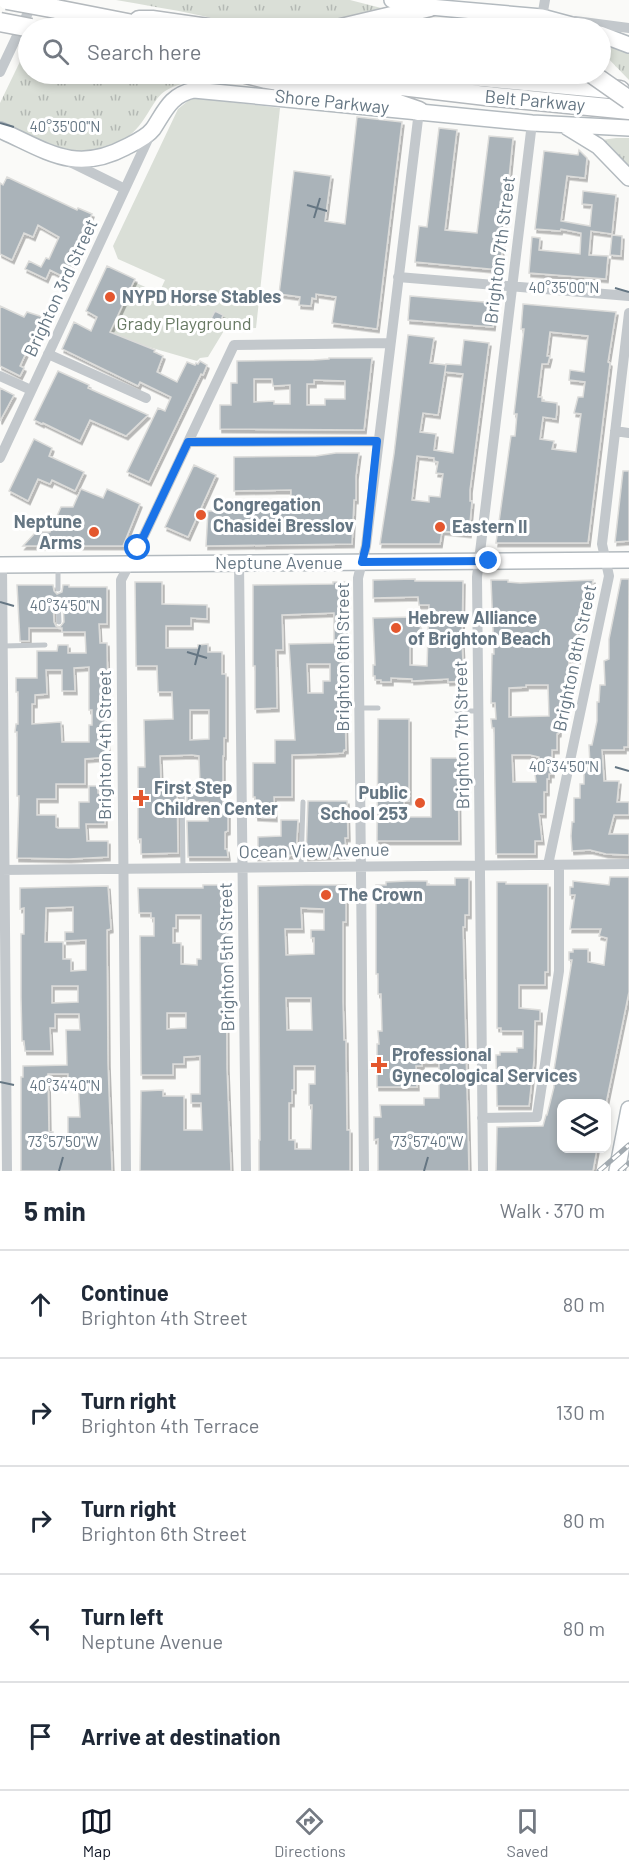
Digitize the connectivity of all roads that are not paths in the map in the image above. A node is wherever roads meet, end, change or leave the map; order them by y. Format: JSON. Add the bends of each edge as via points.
{"nodes":[{"id":1,"x":7,"y":0,"type":"edge"},
{"id":2,"x":34,"y":0,"type":"edge"},
{"id":3,"x":392,"y":0,"type":"edge"},
{"id":4,"x":545,"y":0,"type":"edge"},
{"id":5,"x":430,"y":3,"type":"edge"},
{"id":6,"x":542,"y":17,"type":"junction"},
{"id":7,"x":26,"y":18,"type":"edge"},
{"id":8,"x":104,"y":18,"type":"edge"},
{"id":9,"x":377,"y":18,"type":"edge"},
{"id":10,"x":546,"y":18,"type":"edge"},
{"id":11,"x":550,"y":18,"type":"edge"},
{"id":12,"x":0,"y":22,"type":"edge"},
{"id":13,"x":18,"y":25,"type":"edge"},
{"id":14,"x":611,"y":26,"type":"edge"},
{"id":15,"x":629,"y":28,"type":"edge"},
{"id":16,"x":18,"y":34,"type":"edge"},
{"id":17,"x":611,"y":38,"type":"edge"},
{"id":18,"x":629,"y":45,"type":"edge"},
{"id":19,"x":0,"y":72,"type":"edge"},
{"id":20,"x":296,"y":84,"type":"edge"},
{"id":21,"x":382,"y":84,"type":"edge"},
{"id":22,"x":555,"y":84,"type":"edge"},
{"id":23,"x":606,"y":84,"type":"edge"},
{"id":24,"x":629,"y":91,"type":"edge"},
{"id":25,"x":629,"y":100,"type":"edge"},
{"id":26,"x":629,"y":110,"type":"edge"},
{"id":27,"x":419,"y":111,"type":"junction"},
{"id":28,"x":532,"y":123,"type":"junction"},
{"id":29,"x":564,"y":125,"type":"junction"},
{"id":30,"x":629,"y":128,"type":"edge"},
{"id":31,"x":0,"y":130,"type":"edge"},
{"id":32,"x":151,"y":131,"type":"junction"},
{"id":33,"x":61,"y":158,"type":"junction"},
{"id":34,"x":629,"y":178,"type":"edge"},
{"id":35,"x":125,"y":189,"type":"junction"},
{"id":36,"x":398,"y":277,"type":"junction"},
{"id":37,"x":513,"y":286,"type":"junction"},
{"id":38,"x":629,"y":296,"type":"edge"},
{"id":39,"x":629,"y":314,"type":"edge"},
{"id":40,"x":390,"y":343,"type":"junction"},
{"id":41,"x":48,"y":354,"type":"junction"},
{"id":42,"x":0,"y":376,"type":"edge"},
{"id":43,"x":32,"y":390,"type":"junction"},
{"id":44,"x":146,"y":398,"type":"dead end"},
{"id":45,"x":615,"y":431,"type":"junction"},
{"id":46,"x":629,"y":433,"type":"edge"},
{"id":47,"x":377,"y":441,"type":"junction"},
{"id":48,"x":188,"y":442,"type":"junction"},
{"id":49,"x":0,"y":458,"type":"edge"},
{"id":50,"x":605,"y":560,"type":"junction"},
{"id":51,"x":629,"y":560,"type":"edge"},
{"id":52,"x":479,"y":561,"type":"junction"},
{"id":53,"x":362,"y":562,"type":"junction"},
{"id":54,"x":239,"y":563,"type":"junction"},
{"id":55,"x":58,"y":564,"type":"junction"},
{"id":56,"x":130,"y":564,"type":"junction"},
{"id":57,"x":1,"y":565,"type":"edge"},
{"id":58,"x":58,"y":589,"type":"dead end"},
{"id":59,"x":58,"y":602,"type":"dead end"},
{"id":60,"x":59,"y":622,"type":"dead end"},
{"id":61,"x":45,"y":645,"type":"dead end"},
{"id":62,"x":2,"y":646,"type":"junction"},
{"id":63,"x":1,"y":669,"type":"edge"},
{"id":64,"x":360,"y":708,"type":"junction"},
{"id":65,"x":378,"y":708,"type":"dead end"},
{"id":66,"x":457,"y":711,"type":"dead end"},
{"id":67,"x":479,"y":711,"type":"junction"},
{"id":68,"x":182,"y":783,"type":"dead end"},
{"id":69,"x":303,"y":802,"type":"dead end"},
{"id":70,"x":2,"y":809,"type":"edge"},
{"id":71,"x":629,"y":864,"type":"edge"},
{"id":72,"x":553,"y":865,"type":"junction"},
{"id":73,"x":480,"y":866,"type":"junction"},
{"id":74,"x":302,"y":867,"type":"junction"},
{"id":75,"x":362,"y":867,"type":"junction"},
{"id":76,"x":243,"y":868,"type":"junction"},
{"id":77,"x":123,"y":869,"type":"junction"},
{"id":78,"x":183,"y":869,"type":"junction"},
{"id":79,"x":2,"y":870,"type":"edge"},
{"id":80,"x":629,"y":1109,"type":"edge"},
{"id":81,"x":482,"y":1118,"type":"junction"},
{"id":82,"x":7,"y":1171,"type":"edge"},
{"id":83,"x":126,"y":1171,"type":"edge"},
{"id":84,"x":246,"y":1171,"type":"edge"},
{"id":85,"x":364,"y":1171,"type":"edge"},
{"id":86,"x":483,"y":1171,"type":"edge"},
{"id":87,"x":616,"y":1171,"type":"edge"}],
"edges":[{"from":1,"to":8,"type":"highway","bridge":true},
{"from":2,"to":7,"type":"street"},
{"from":3,"to":5,"type":"main road"},
{"from":4,"to":6,"type":"street"},
{"from":5,"to":6,"type":"main road"},
{"from":5,"to":9,"type":"highway"},
{"from":6,"to":10,"type":"main road"},
{"from":6,"to":11,"type":"street"},
{"from":12,"to":13,"type":"highway","bridge":true},
{"from":14,"to":15,"type":"street"},
{"from":16,"to":19,"type":"street"},
{"from":17,"to":18,"type":"main road"},
{"from":20,"to":27,"type":"highway","via":[[384,99]]},
{"from":21,"to":26,"type":"highway","name":"Belt Parkway"},
{"from":22,"to":24,"type":"highway","name":"Belt Parkway"},
{"from":23,"to":25,"type":"highway","bridge":true},
{"from":27,"to":28,"type":"main road","name":"Shore Parkway"},
{"from":27,"to":32,"type":"main road","name":"Shore Parkway","via":[[194,90],[172,99]]},
{"from":27,"to":36,"type":"street","name":"Brighton 6th Street"},
{"from":28,"to":29,"type":"main road","name":"Shore Parkway"},
{"from":28,"to":37,"type":"street","name":"Brighton 7th Street"},
{"from":29,"to":30,"type":"main road","name":"Shore Parkway"},
{"from":29,"to":34,"type":"main road","via":[[598,146]]},
{"from":31,"to":33,"type":"main road","name":"Shore Parkway"},
{"from":32,"to":33,"type":"main road","name":"Shore Parkway","via":[[129,146],[96,159]]},
{"from":32,"to":35,"type":"street","name":"Brighton 3rd Street"},
{"from":33,"to":35,"type":"street","name":"Shore Parkway"},
{"from":35,"to":41,"type":"street","name":"Brighton 3rd Street"},
{"from":36,"to":37,"type":"street"},
{"from":36,"to":40,"type":"street","name":"Brighton 6th Street"},
{"from":37,"to":38,"type":"street"},
{"from":37,"to":52,"type":"street","name":"Brighton 7th Street"},
{"from":39,"to":45,"type":"street","name":"Brighton 8th Street"},
{"from":40,"to":47,"type":"street","name":"Brighton 6th Street"},
{"from":40,"to":48,"type":"street","name":"Brighton 4th Street","via":[[234,345]]},
{"from":41,"to":43,"type":"street","name":"Brighton 3rd Street"},
{"from":41,"to":44,"type":"street"},
{"from":42,"to":43,"type":"street"},
{"from":43,"to":49,"type":"street","name":"Brighton 3rd Street"},
{"from":45,"to":46,"type":"street"},
{"from":45,"to":50,"type":"street","name":"Brighton 8th Street","via":[[602,544]]},
{"from":47,"to":48,"type":"street"},
{"from":47,"to":53,"type":"street","name":"Brighton 6th Street"},
{"from":48,"to":56,"type":"street","name":"Brighton 4th Street"},
{"from":50,"to":51,"type":"main road","name":"Neptune Avenue"},
{"from":50,"to":52,"type":"main road","name":"Neptune Avenue"},
{"from":50,"to":72,"type":"street","name":"Brighton 8th Street","via":[[609,576]]},
{"from":52,"to":53,"type":"main road","name":"Neptune Avenue"},
{"from":52,"to":67,"type":"street","name":"Brighton 7th Street"},
{"from":53,"to":54,"type":"main road","name":"Neptune Avenue"},
{"from":53,"to":64,"type":"street","name":"Brighton 6th Street","via":[[358,578]]},
{"from":54,"to":56,"type":"main road","name":"Neptune Avenue"},
{"from":54,"to":76,"type":"street","name":"Brighton 5th Street"},
{"from":55,"to":56,"type":"main road","name":"Neptune Avenue"},
{"from":55,"to":57,"type":"main road","name":"Neptune Avenue"},
{"from":55,"to":58,"type":"lane"},
{"from":56,"to":77,"type":"street","name":"Brighton 4th Street","via":[[121,580]]},
{"from":57,"to":62,"type":"street"},
{"from":59,"to":60,"type":"lane"},
{"from":61,"to":62,"type":"lane"},
{"from":62,"to":63,"type":"street"},
{"from":63,"to":70,"type":"street"},
{"from":64,"to":65,"type":"lane"},
{"from":64,"to":75,"type":"street","name":"Brighton 6th Street"},
{"from":66,"to":67,"type":"lane"},
{"from":67,"to":73,"type":"street","name":"Brighton 7th Street"},
{"from":68,"to":78,"type":"lane"},
{"from":69,"to":74,"type":"lane"},
{"from":70,"to":79,"type":"street"},
{"from":71,"to":72,"type":"street","name":"Ocean View Avenue"},
{"from":72,"to":73,"type":"street","name":"Ocean View Avenue"},
{"from":72,"to":81,"type":"street","name":"Brighton 8th Street","via":[[559,971],[537,1117]]},
{"from":73,"to":75,"type":"street","name":"Ocean View Avenue"},
{"from":73,"to":81,"type":"street","name":"Brighton 7th Street"},
{"from":74,"to":75,"type":"street","name":"Ocean View Avenue"},
{"from":74,"to":76,"type":"street","name":"Ocean View Avenue"},
{"from":75,"to":85,"type":"street","name":"Brighton 6th Street"},
{"from":76,"to":78,"type":"street","name":"Ocean View Avenue"},
{"from":76,"to":84,"type":"street","name":"Brighton 5th Street"},
{"from":77,"to":78,"type":"street","name":"Ocean View Avenue"},
{"from":77,"to":79,"type":"street","name":"Ocean View Avenue"},
{"from":77,"to":83,"type":"street","name":"Brighton 4th Street"},
{"from":79,"to":82,"type":"street"},
{"from":80,"to":87,"type":"main road"},
{"from":81,"to":86,"type":"street","name":"Brighton 7th Street"}]}
